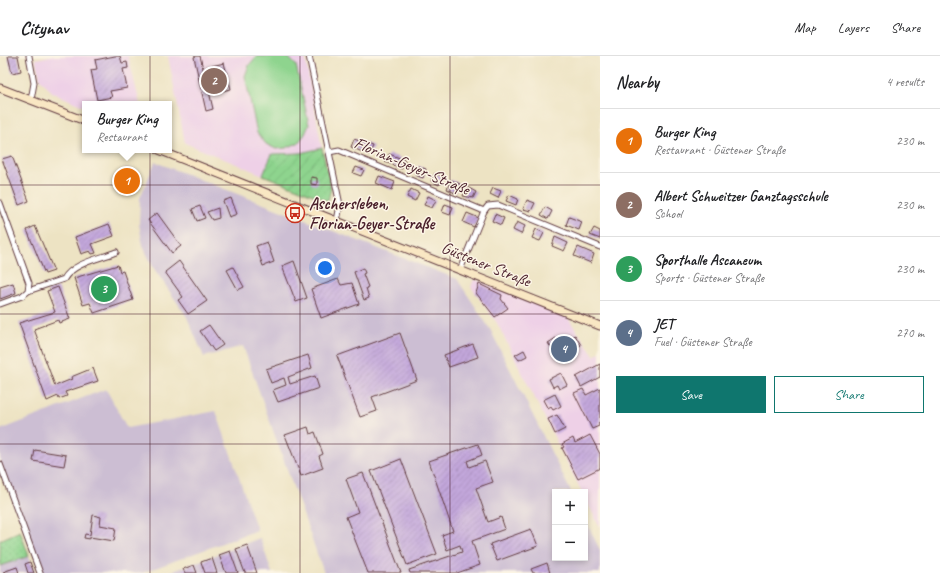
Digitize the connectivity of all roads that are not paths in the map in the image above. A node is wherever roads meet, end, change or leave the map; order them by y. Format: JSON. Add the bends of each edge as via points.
{"nodes":[{"id":1,"x":31,"y":56,"type":"edge"},
{"id":2,"x":309,"y":56,"type":"edge"},
{"id":3,"x":0,"y":88,"type":"edge"},
{"id":4,"x":31,"y":100,"type":"junction"},
{"id":5,"x":82,"y":120,"type":"edge"},
{"id":6,"x":329,"y":152,"type":"junction"},
{"id":7,"x":167,"y":153,"type":"edge"},
{"id":8,"x":0,"y":203,"type":"edge"},
{"id":9,"x":484,"y":211,"type":"junction"},
{"id":10,"x":337,"y":221,"type":"junction"},
{"id":11,"x":600,"y":247,"type":"edge"},
{"id":12,"x":116,"y":252,"type":"dead end"},
{"id":13,"x":460,"y":270,"type":"junction"},
{"id":14,"x":28,"y":292,"type":"junction"},
{"id":15,"x":0,"y":304,"type":"edge"},
{"id":16,"x":600,"y":326,"type":"edge"},
{"id":17,"x":0,"y":464,"type":"edge"},
{"id":18,"x":40,"y":573,"type":"edge"}],
"edges":[{"from":1,"to":4,"type":"street","via":[[34,82]]},
{"from":2,"to":6,"type":"street"},
{"from":3,"to":4,"type":"main road"},
{"from":4,"to":5,"type":"main road"},
{"from":6,"to":9,"type":"street","name":"Florian-Geyer-Straße","via":[[339,150]]},
{"from":6,"to":10,"type":"street","via":[[340,209]]},
{"from":7,"to":10,"type":"main road","name":"Güstener Straße"},
{"from":8,"to":14,"type":"street","via":[[29,283]]},
{"from":9,"to":11,"type":"street","name":"Florian-Geyer-Straße","via":[[488,206],[498,205]]},
{"from":9,"to":13,"type":"street","name":"Florian-Geyer-Straße"},
{"from":10,"to":13,"type":"main road","name":"Güstener Straße"},
{"from":12,"to":14,"type":"street","via":[[78,266],[64,279]]},
{"from":13,"to":16,"type":"main road","name":"Güstener Straße"},
{"from":14,"to":15,"type":"street"},
{"from":17,"to":18,"type":"street"}]}
